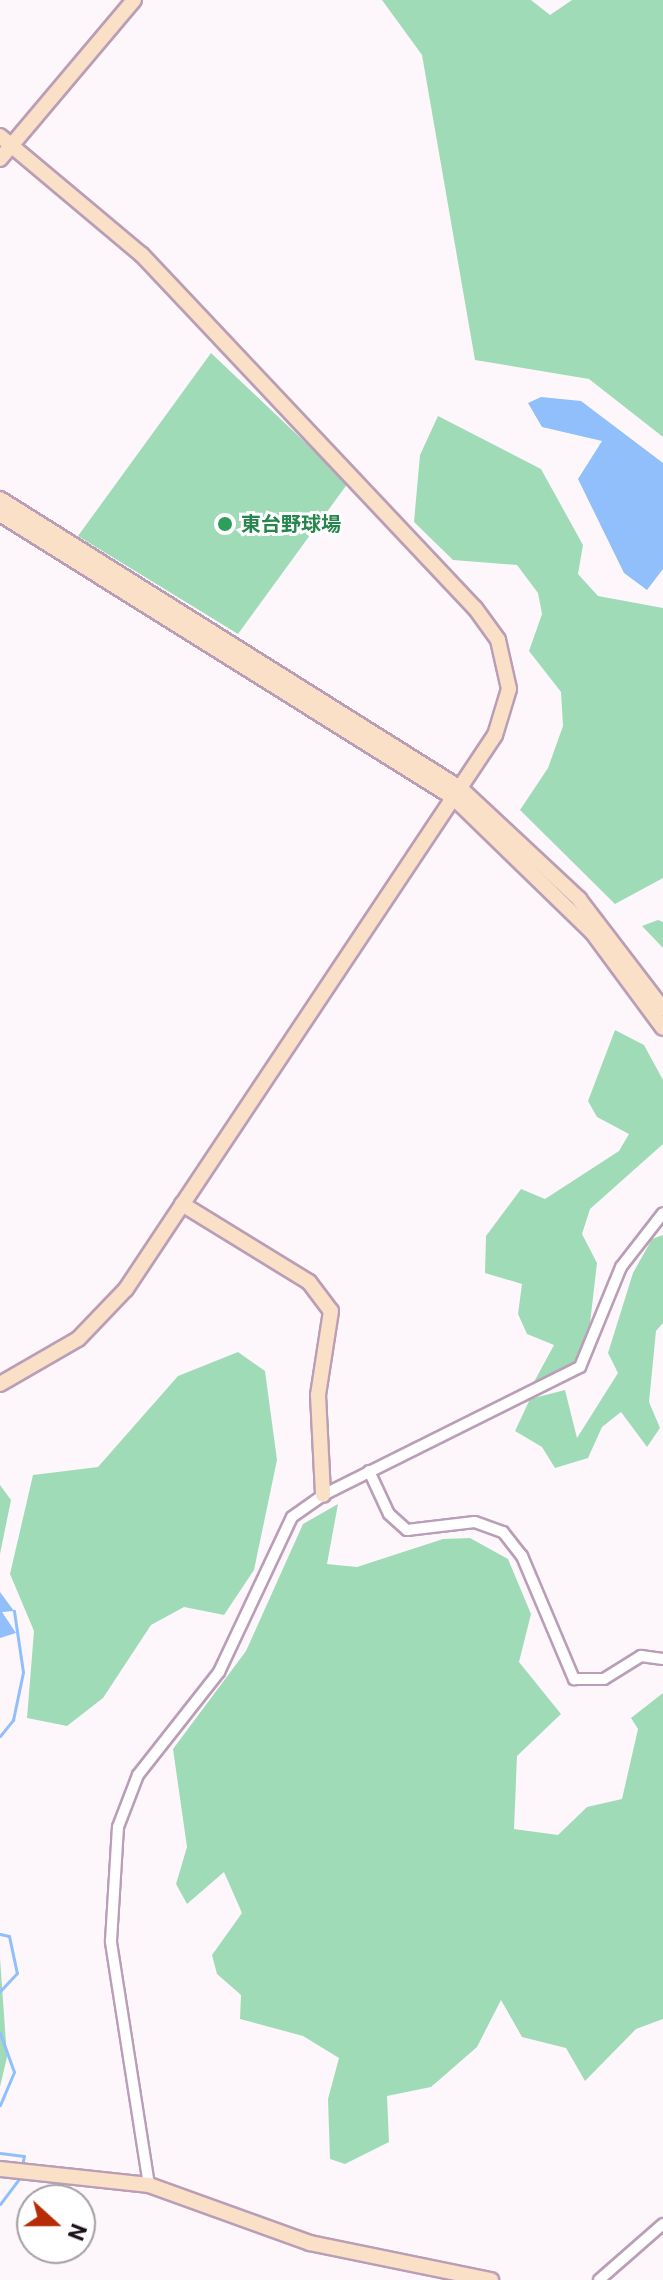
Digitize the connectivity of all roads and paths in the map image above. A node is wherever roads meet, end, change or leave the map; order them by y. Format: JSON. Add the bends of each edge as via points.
{"nodes":[{"id":1,"x":134,"y":0,"type":"edge"},
{"id":2,"x":6,"y":141,"type":"edge"},
{"id":3,"x":0,"y":159,"type":"edge"},
{"id":4,"x":0,"y":499,"type":"edge"},
{"id":5,"x":0,"y":514,"type":"edge"},
{"id":6,"x":457,"y":793,"type":"junction"},
{"id":7,"x":663,"y":1009,"type":"edge"},
{"id":8,"x":663,"y":1028,"type":"edge"},
{"id":9,"x":182,"y":1204,"type":"junction"},
{"id":10,"x":663,"y":1213,"type":"edge"},
{"id":11,"x":0,"y":1384,"type":"edge"},
{"id":12,"x":369,"y":1471,"type":"junction"},
{"id":13,"x":323,"y":1495,"type":"junction"},
{"id":14,"x":663,"y":1659,"type":"edge"},
{"id":15,"x":0,"y":2169,"type":"edge"},
{"id":16,"x":149,"y":2185,"type":"junction"},
{"id":17,"x":663,"y":2224,"type":"edge"},
{"id":18,"x":491,"y":2280,"type":"edge"},
{"id":19,"x":599,"y":2280,"type":"edge"}],
"edges":[{"from":1,"to":2,"type":"street"},
{"from":2,"to":3,"type":"street"},
{"from":2,"to":6,"type":"street","via":[[142,255],[491,626],[505,658],[507,705]]},
{"from":4,"to":6,"type":"street"},
{"from":5,"to":6,"type":"street"},
{"from":6,"to":7,"type":"street","via":[[579,899]]},
{"from":6,"to":8,"type":"street","via":[[592,932]]},
{"from":6,"to":9,"type":"street"},
{"from":9,"to":11,"type":"street","via":[[104,1315],[58,1353]]},
{"from":9,"to":13,"type":"street","via":[[309,1282],[327,1302],[331,1335],[318,1409]]},
{"from":10,"to":12,"type":"street","via":[[621,1267],[580,1367]]},
{"from":12,"to":13,"type":"street"},
{"from":12,"to":14,"type":"street","via":[[389,1514],[407,1530],[475,1522],[503,1532],[522,1556],[574,1679],[587,1684],[641,1656]]},
{"from":13,"to":16,"type":"street","via":[[279,1536],[224,1663],[138,1775],[118,1827],[111,1941]]},
{"from":15,"to":16,"type":"street"},
{"from":16,"to":18,"type":"street","via":[[310,2243]]},
{"from":17,"to":19,"type":"street"}]}
